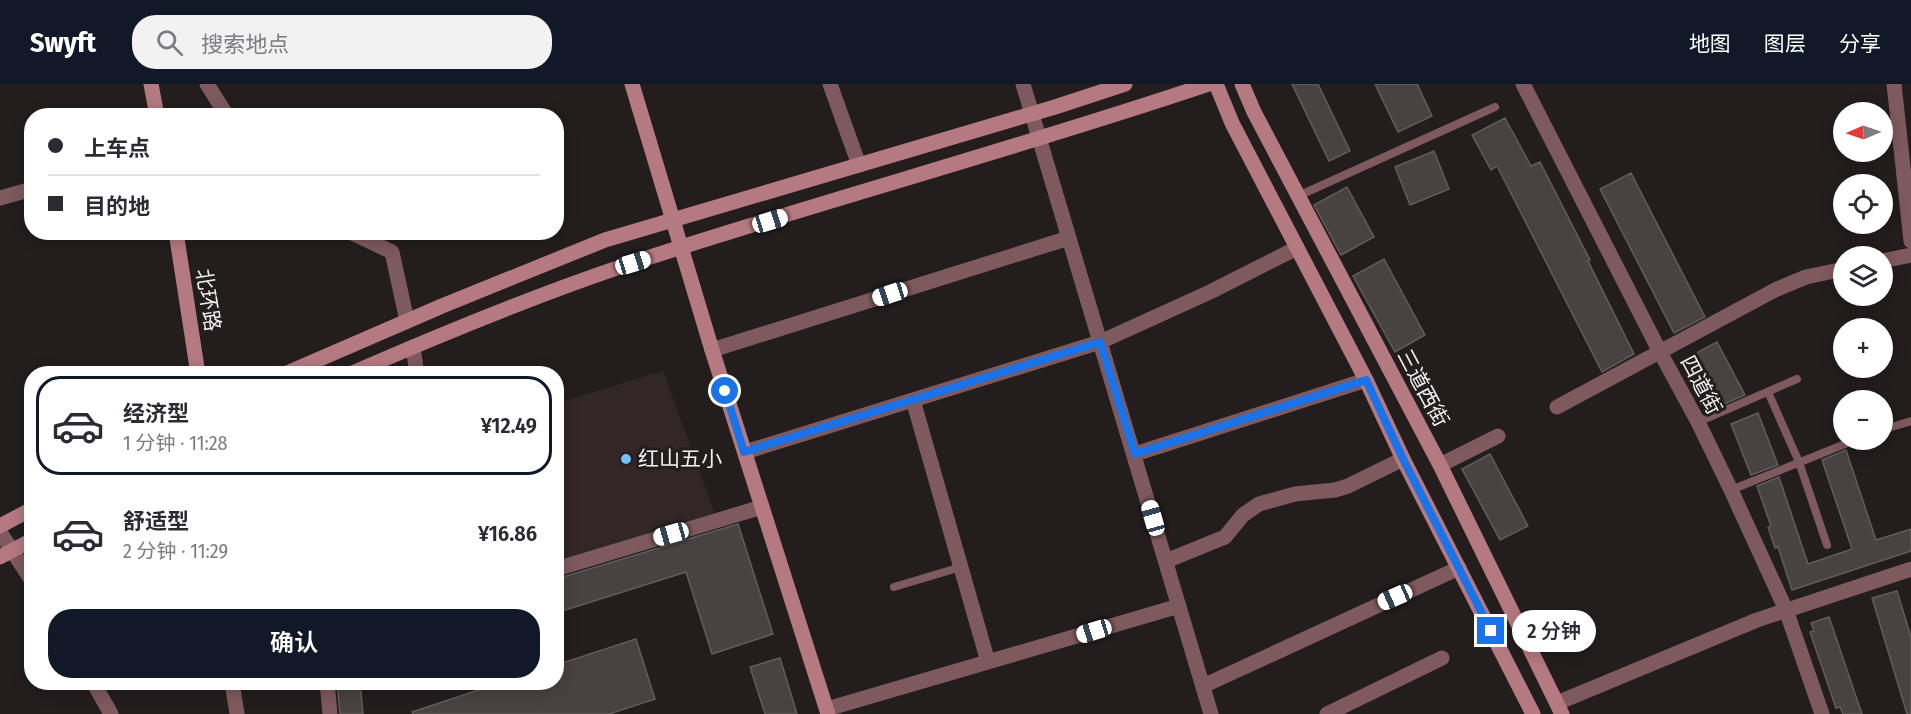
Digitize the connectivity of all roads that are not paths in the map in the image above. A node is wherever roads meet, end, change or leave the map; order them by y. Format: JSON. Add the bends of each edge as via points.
{"nodes":[{"id":1,"x":151,"y":84,"type":"edge"},
{"id":2,"x":207,"y":84,"type":"edge"},
{"id":3,"x":632,"y":84,"type":"edge"},
{"id":4,"x":830,"y":84,"type":"edge"},
{"id":5,"x":1023,"y":84,"type":"edge"},
{"id":6,"x":1125,"y":84,"type":"edge"},
{"id":7,"x":1209,"y":84,"type":"edge"},
{"id":8,"x":1216,"y":84,"type":"edge"},
{"id":9,"x":1242,"y":84,"type":"edge"},
{"id":10,"x":1523,"y":84,"type":"edge"},
{"id":11,"x":1894,"y":84,"type":"edge"},
{"id":12,"x":1495,"y":107,"type":"dead end"},
{"id":13,"x":156,"y":108,"type":"edge"},
{"id":14,"x":222,"y":108,"type":"edge"},
{"id":15,"x":1031,"y":114,"type":"junction"},
{"id":16,"x":1039,"y":139,"type":"junction"},
{"id":17,"x":859,"y":165,"type":"junction"},
{"id":18,"x":24,"y":191,"type":"edge"},
{"id":19,"x":1908,"y":192,"type":"edge"},
{"id":20,"x":1298,"y":196,"type":"junction"},
{"id":21,"x":0,"y":198,"type":"edge"},
{"id":22,"x":672,"y":220,"type":"junction"},
{"id":23,"x":1069,"y":238,"type":"junction"},
{"id":24,"x":177,"y":240,"type":"edge"},
{"id":25,"x":367,"y":240,"type":"edge"},
{"id":26,"x":1911,"y":241,"type":"edge"},
{"id":27,"x":680,"y":248,"type":"junction"},
{"id":28,"x":1297,"y":248,"type":"junction"},
{"id":29,"x":1911,"y":255,"type":"edge"},
{"id":30,"x":1893,"y":259,"type":"edge"},
{"id":31,"x":1833,"y":271,"type":"edge"},
{"id":32,"x":407,"y":321,"type":"junction"},
{"id":33,"x":1100,"y":342,"type":"junction"},
{"id":34,"x":413,"y":346,"type":"junction"},
{"id":35,"x":712,"y":351,"type":"junction"},
{"id":36,"x":1660,"y":352,"type":"junction"},
{"id":37,"x":197,"y":366,"type":"edge"},
{"id":38,"x":303,"y":366,"type":"edge"},
{"id":39,"x":368,"y":366,"type":"edge"},
{"id":40,"x":416,"y":366,"type":"edge"},
{"id":41,"x":1797,"y":379,"type":"dead end"},
{"id":42,"x":1366,"y":380,"type":"junction"},
{"id":43,"x":1768,"y":392,"type":"junction"},
{"id":44,"x":913,"y":400,"type":"junction"},
{"id":45,"x":1557,"y":407,"type":"dead end"},
{"id":46,"x":1911,"y":420,"type":"edge"},
{"id":47,"x":1698,"y":422,"type":"junction"},
{"id":48,"x":1893,"y":426,"type":"edge"},
{"id":49,"x":1498,"y":436,"type":"dead end"},
{"id":50,"x":1833,"y":449,"type":"edge"},
{"id":51,"x":744,"y":452,"type":"junction"},
{"id":52,"x":1135,"y":454,"type":"junction"},
{"id":53,"x":1403,"y":459,"type":"junction"},
{"id":54,"x":1799,"y":462,"type":"junction"},
{"id":55,"x":1440,"y":465,"type":"junction"},
{"id":56,"x":1731,"y":490,"type":"junction"},
{"id":57,"x":762,"y":507,"type":"junction"},
{"id":58,"x":24,"y":513,"type":"edge"},
{"id":59,"x":0,"y":526,"type":"edge"},
{"id":60,"x":0,"y":532,"type":"edge"},
{"id":61,"x":24,"y":544,"type":"edge"},
{"id":62,"x":1827,"y":545,"type":"dead end"},
{"id":63,"x":0,"y":557,"type":"edge"},
{"id":64,"x":1166,"y":561,"type":"junction"},
{"id":65,"x":564,"y":567,"type":"edge"},
{"id":66,"x":961,"y":567,"type":"junction"},
{"id":67,"x":1459,"y":568,"type":"junction"},
{"id":68,"x":24,"y":569,"type":"edge"},
{"id":69,"x":1911,"y":569,"type":"edge"},
{"id":70,"x":894,"y":587,"type":"dead end"},
{"id":71,"x":1179,"y":606,"type":"junction"},
{"id":72,"x":1786,"y":610,"type":"junction"},
{"id":73,"x":1442,"y":658,"type":"dead end"},
{"id":74,"x":988,"y":662,"type":"junction"},
{"id":75,"x":1203,"y":686,"type":"junction"},
{"id":76,"x":98,"y":690,"type":"edge"},
{"id":77,"x":233,"y":690,"type":"edge"},
{"id":78,"x":328,"y":690,"type":"edge"},
{"id":79,"x":1560,"y":709,"type":"edge"},
{"id":80,"x":827,"y":712,"type":"edge"},
{"id":81,"x":111,"y":714,"type":"edge"},
{"id":82,"x":237,"y":714,"type":"edge"},
{"id":83,"x":330,"y":714,"type":"edge"},
{"id":84,"x":1211,"y":714,"type":"edge"},
{"id":85,"x":1327,"y":714,"type":"edge"},
{"id":86,"x":1533,"y":714,"type":"edge"},
{"id":87,"x":1822,"y":714,"type":"edge"}],
"edges":[{"from":1,"to":13,"type":"street"},
{"from":2,"to":14,"type":"street"},
{"from":3,"to":22,"type":"street"},
{"from":4,"to":17,"type":"street"},
{"from":5,"to":15,"type":"street"},
{"from":6,"to":15,"type":"street"},
{"from":7,"to":16,"type":"street"},
{"from":8,"to":28,"type":"street"},
{"from":9,"to":20,"type":"street","name":"三道西街"},
{"from":10,"to":36,"type":"street","name":"四道街"},
{"from":11,"to":19,"type":"street"},
{"from":12,"to":20,"type":"lane"},
{"from":15,"to":16,"type":"street"},
{"from":15,"to":17,"type":"street"},
{"from":16,"to":23,"type":"street"},
{"from":16,"to":27,"type":"street"},
{"from":17,"to":22,"type":"street"},
{"from":18,"to":21,"type":"street"},
{"from":19,"to":26,"type":"street"},
{"from":20,"to":55,"type":"street","name":"三道西街"},
{"from":22,"to":27,"type":"street"},
{"from":22,"to":32,"type":"street","via":[[605,240]]},
{"from":23,"to":33,"type":"street"},
{"from":23,"to":35,"type":"street"},
{"from":24,"to":37,"type":"street","name":"北环路"},
{"from":25,"to":32,"type":"street","via":[[392,252]]},
{"from":27,"to":34,"type":"street","via":[[469,322]]},
{"from":27,"to":35,"type":"street"},
{"from":28,"to":33,"type":"street"},
{"from":28,"to":42,"type":"street"},
{"from":29,"to":30,"type":"street"},
{"from":31,"to":36,"type":"street","via":[[1792,282]]},
{"from":32,"to":38,"type":"street"},
{"from":33,"to":44,"type":"street"},
{"from":33,"to":52,"type":"street"},
{"from":34,"to":39,"type":"street"},
{"from":34,"to":40,"type":"street"},
{"from":35,"to":51,"type":"street"},
{"from":36,"to":45,"type":"street"},
{"from":36,"to":47,"type":"street","name":"四道街"},
{"from":41,"to":43,"type":"lane"},
{"from":42,"to":52,"type":"street"},
{"from":42,"to":53,"type":"street"},
{"from":43,"to":47,"type":"lane"},
{"from":43,"to":54,"type":"lane"},
{"from":44,"to":51,"type":"street"},
{"from":44,"to":66,"type":"street"},
{"from":46,"to":48,"type":"lane"},
{"from":47,"to":56,"type":"street","name":"四道街"},
{"from":49,"to":55,"type":"street"},
{"from":50,"to":54,"type":"lane"},
{"from":51,"to":57,"type":"street"},
{"from":52,"to":64,"type":"street"},
{"from":53,"to":64,"type":"street","via":[[1348,486],[1259,504],[1225,537]]},
{"from":53,"to":67,"type":"street"},
{"from":54,"to":56,"type":"lane"},
{"from":54,"to":62,"type":"lane"},
{"from":55,"to":79,"type":"street","name":"三道西街"},
{"from":56,"to":72,"type":"street","name":"四道街"},
{"from":57,"to":65,"type":"street"},
{"from":57,"to":80,"type":"street"},
{"from":58,"to":59,"type":"street"},
{"from":60,"to":68,"type":"street"},
{"from":61,"to":63,"type":"street","bridge":true},
{"from":64,"to":71,"type":"street"},
{"from":66,"to":70,"type":"lane"},
{"from":66,"to":74,"type":"street"},
{"from":67,"to":75,"type":"street"},
{"from":67,"to":86,"type":"street"},
{"from":69,"to":72,"type":"street"},
{"from":71,"to":74,"type":"street"},
{"from":71,"to":75,"type":"street"},
{"from":72,"to":79,"type":"street"},
{"from":72,"to":87,"type":"street","name":"四道街"},
{"from":73,"to":85,"type":"street"},
{"from":74,"to":80,"type":"street"},
{"from":75,"to":84,"type":"street"},
{"from":76,"to":81,"type":"street"},
{"from":77,"to":82,"type":"street"},
{"from":78,"to":83,"type":"street"}]}
